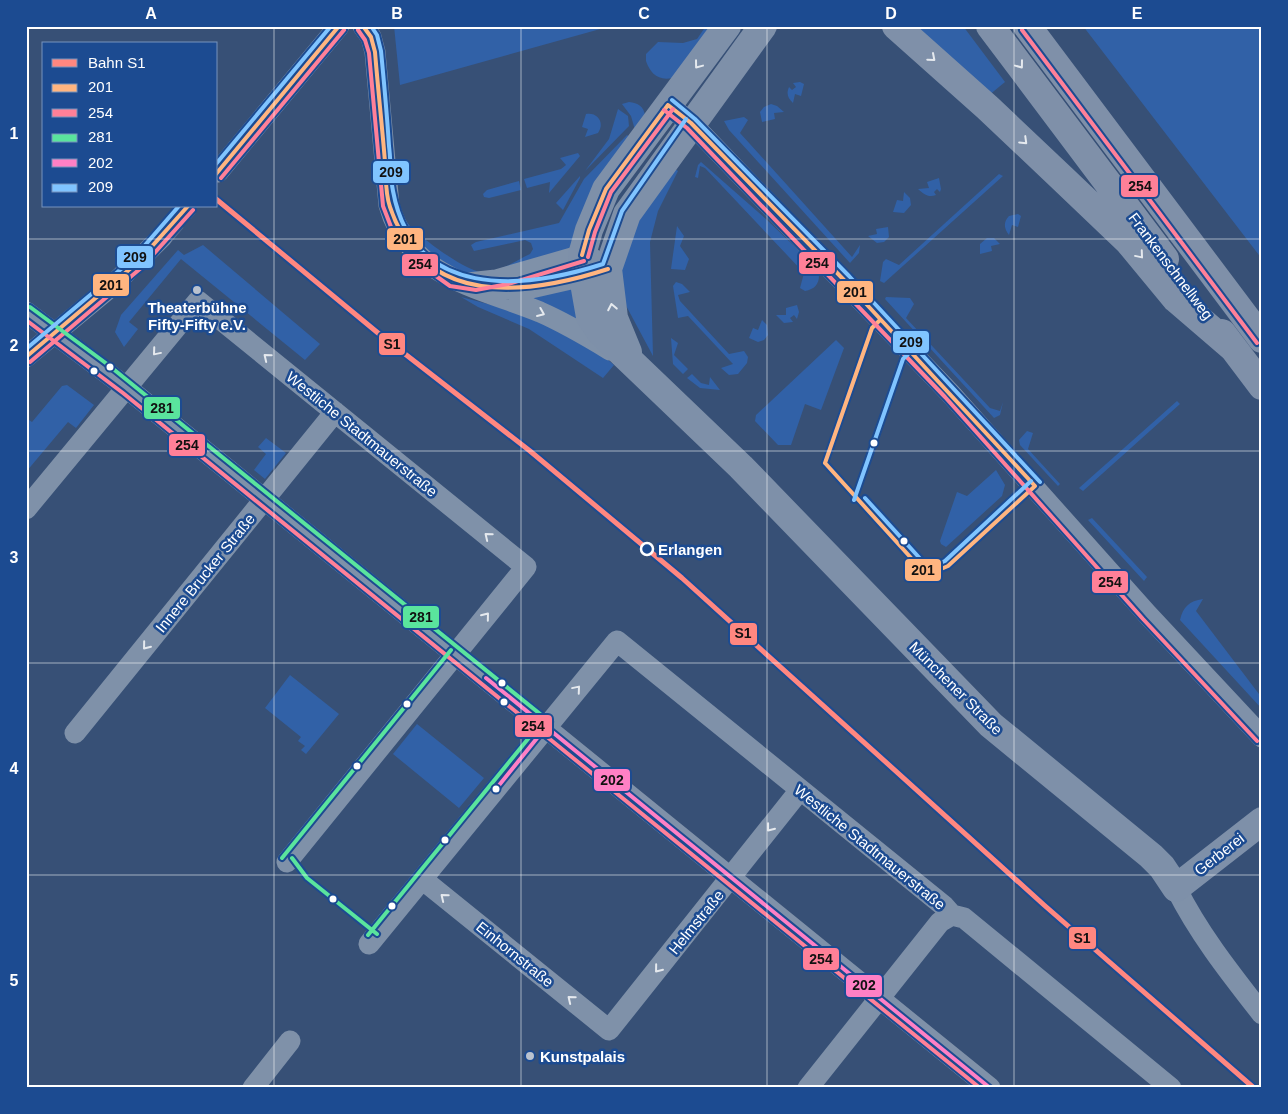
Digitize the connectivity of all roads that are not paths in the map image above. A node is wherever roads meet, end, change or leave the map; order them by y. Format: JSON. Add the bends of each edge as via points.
{"nodes":[{"id":1,"x":339,"y":26,"type":"edge"},
{"id":2,"x":363,"y":26,"type":"edge"},
{"id":3,"x":727,"y":26,"type":"edge"},
{"id":4,"x":763,"y":26,"type":"edge"},
{"id":5,"x":896,"y":26,"type":"edge"},
{"id":6,"x":990,"y":26,"type":"edge"},
{"id":7,"x":1027,"y":26,"type":"edge"},
{"id":8,"x":668,"y":105,"type":"junction"},
{"id":9,"x":691,"y":123,"type":"junction"},
{"id":10,"x":218,"y":172,"type":"dead end"},
{"id":11,"x":162,"y":237,"type":"tunnel mouth"},
{"id":12,"x":583,"y":266,"type":"junction"},
{"id":13,"x":608,"y":269,"type":"junction"},
{"id":14,"x":463,"y":283,"type":"junction"},
{"id":15,"x":26,"y":312,"type":"edge"},
{"id":16,"x":54,"y":334,"type":"junction"},
{"id":17,"x":1262,"y":339,"type":"edge"},
{"id":18,"x":1233,"y":348,"type":"junction"},
{"id":19,"x":26,"y":357,"type":"edge"},
{"id":20,"x":640,"y":370,"type":"junction"},
{"id":21,"x":1262,"y":386,"type":"edge"},
{"id":22,"x":127,"y":388,"type":"junction"},
{"id":23,"x":335,"y":412,"type":"junction"},
{"id":24,"x":265,"y":499,"type":"junction"},
{"id":25,"x":26,"y":509,"type":"edge"},
{"id":26,"x":456,"y":654,"type":"junction"},
{"id":27,"x":546,"y":727,"type":"junction"},
{"id":28,"x":75,"y":734,"type":"dead end"},
{"id":29,"x":1262,"y":737,"type":"edge"},
{"id":30,"x":800,"y":790,"type":"junction"},
{"id":31,"x":1262,"y":821,"type":"edge"},
{"id":32,"x":287,"y":862,"type":"dead end"},
{"id":33,"x":731,"y":877,"type":"junction"},
{"id":34,"x":422,"y":879,"type":"junction"},
{"id":35,"x":1176,"y":888,"type":"junction"},
{"id":36,"x":952,"y":914,"type":"junction"},
{"id":37,"x":369,"y":944,"type":"dead end"},
{"id":38,"x":874,"y":1004,"type":"junction"},
{"id":39,"x":1262,"y":1014,"type":"edge"},
{"id":40,"x":609,"y":1030,"type":"joint"},
{"id":41,"x":290,"y":1041,"type":"dead end"},
{"id":42,"x":253,"y":1088,"type":"edge"},
{"id":43,"x":808,"y":1088,"type":"edge"},
{"id":44,"x":990,"y":1088,"type":"edge"},
{"id":45,"x":1171,"y":1088,"type":"edge"}],
"edges":[{"from":1,"to":10,"type":"street"},
{"from":2,"to":14,"type":"street","via":[[375,52],[387,193],[392,214],[403,236],[420,257],[443,275]]},
{"from":3,"to":8,"type":"main road","name":"Münchener Straße","one_way":true},
{"from":4,"to":9,"type":"main road","name":"Münchener Straße"},
{"from":5,"to":18,"type":"highway","one_way":true,"via":[[1128,241],[1176,299]]},
{"from":6,"to":18,"type":"highway","name":"Frankenschnellweg","one_way":true},
{"from":7,"to":17,"type":"highway","name":"Frankenschnellweg"},
{"from":8,"to":9,"type":"street"},
{"from":8,"to":12,"type":"main road","name":"Münchener Straße","via":[[606,189]]},
{"from":9,"to":13,"type":"main road","name":"Münchener Straße","via":[[627,214]]},
{"from":9,"to":29,"type":"street","via":[[950,393]]},
{"from":11,"to":16,"type":"street"},
{"from":12,"to":13,"type":"street"},
{"from":12,"to":14,"type":"street"},
{"from":12,"to":20,"type":"main road","name":"Münchener Straße","via":[[590,317],[601,333]]},
{"from":20,"to":13,"type":"main road","name":"Münchener Straße","one_way":true,"via":[[622,341],[614,318]]},
{"from":14,"to":20,"type":"street","one_way":true,"via":[[576,329]]},
{"from":15,"to":16,"type":"street"},
{"from":16,"to":19,"type":"street"},
{"from":16,"to":22,"type":"street"},
{"from":18,"to":21,"type":"highway","name":"Frankenschnellweg"},
{"from":20,"to":35,"type":"main road","name":"Münchener Straße","via":[[741,467],[991,725],[1151,856]]},
{"from":23,"to":22,"type":"street","name":"Westliche Stadtmauerstraße","one_way":true,"via":[[198,301]]},
{"from":22,"to":24,"type":"street"},
{"from":22,"to":25,"type":"street"},
{"from":23,"to":24,"type":"street","name":"Innere Brucker Straße"},
{"from":26,"to":23,"type":"street","name":"Westliche Stadtmauerstraße","one_way":true,"via":[[526,567]]},
{"from":24,"to":26,"type":"street"},
{"from":24,"to":28,"type":"street","name":"Innere Brucker Straße","one_way":true},
{"from":26,"to":27,"type":"street"},
{"from":26,"to":32,"type":"street"},
{"from":27,"to":30,"type":"street","name":"Westliche Stadtmauerstraße","one_way":true,"via":[[617,641]]},
{"from":27,"to":33,"type":"street"},
{"from":27,"to":34,"type":"street"},
{"from":30,"to":33,"type":"street","name":"Helmstraße","one_way":true},
{"from":30,"to":36,"type":"street","name":"Westliche Stadtmauerstraße"},
{"from":31,"to":35,"type":"main road","name":"Gerberei"},
{"from":33,"to":38,"type":"street"},
{"from":33,"to":40,"type":"street","name":"Helmstraße","one_way":true},
{"from":34,"to":37,"type":"street"},
{"from":40,"to":34,"type":"street","name":"Einhornstraße","one_way":true},
{"from":35,"to":39,"type":"street","name":"Münchener Straße","via":[[1209,946]]},
{"from":36,"to":38,"type":"street","via":[[940,922]]},
{"from":36,"to":45,"type":"street","name":"Westliche Stadtmauerstraße","via":[[964,918]]},
{"from":38,"to":43,"type":"street"},
{"from":38,"to":44,"type":"street"},
{"from":41,"to":42,"type":"street"}]}
